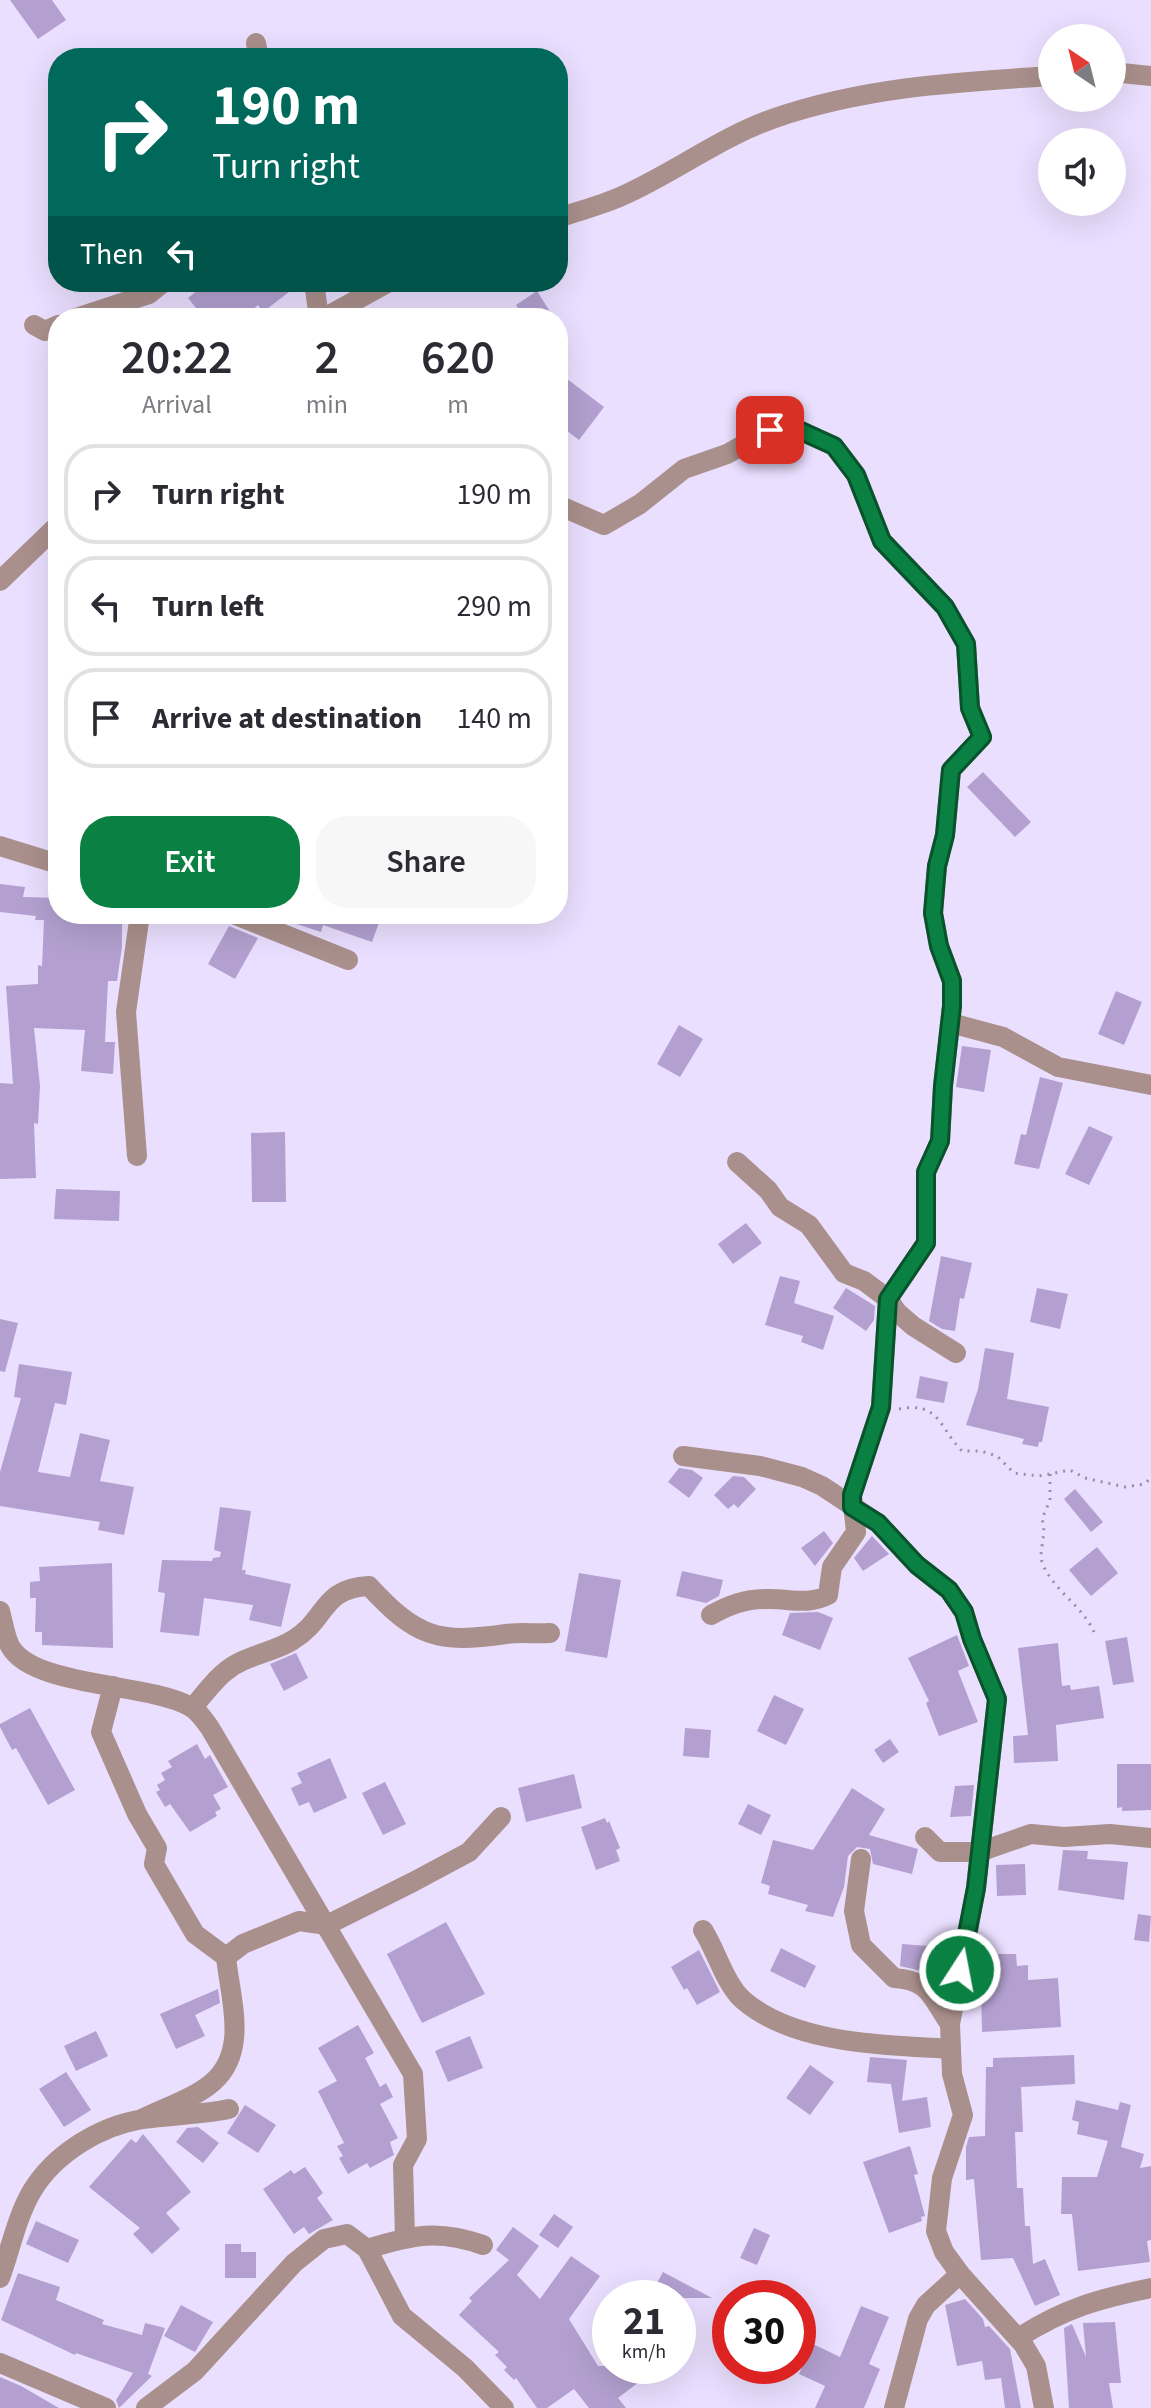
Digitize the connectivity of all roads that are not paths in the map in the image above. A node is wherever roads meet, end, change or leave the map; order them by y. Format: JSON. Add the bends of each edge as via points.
{"nodes":[{"id":1,"x":1126,"y":73,"type":"edge"},
{"id":2,"x":1151,"y":76,"type":"edge"},
{"id":3,"x":1038,"y":77,"type":"edge"},
{"id":4,"x":568,"y":215,"type":"edge"},
{"id":5,"x":152,"y":292,"type":"edge"},
{"id":6,"x":370,"y":292,"type":"edge"},
{"id":7,"x":106,"y":308,"type":"edge"},
{"id":8,"x":340,"y":308,"type":"edge"},
{"id":9,"x":34,"y":325,"type":"dead end"},
{"id":10,"x":48,"y":330,"type":"edge"},
{"id":11,"x":568,"y":509,"type":"edge"},
{"id":12,"x":48,"y":535,"type":"edge"},
{"id":13,"x":0,"y":581,"type":"edge"},
{"id":14,"x":0,"y":846,"type":"edge"},
{"id":15,"x":48,"y":861,"type":"edge"},
{"id":16,"x":139,"y":924,"type":"edge"},
{"id":17,"x":258,"y":924,"type":"edge"},
{"id":18,"x":348,"y":960,"type":"dead end"},
{"id":19,"x":951,"y":1023,"type":"junction"},
{"id":20,"x":1151,"y":1085,"type":"edge"},
{"id":21,"x":137,"y":1156,"type":"dead end"},
{"id":22,"x":737,"y":1162,"type":"dead end"},
{"id":23,"x":888,"y":1299,"type":"junction"},
{"id":24,"x":956,"y":1353,"type":"dead end"},
{"id":25,"x":683,"y":1456,"type":"dead end"},
{"id":26,"x":852,"y":1507,"type":"junction"},
{"id":27,"x":0,"y":1611,"type":"edge"},
{"id":28,"x":711,"y":1615,"type":"dead end"},
{"id":29,"x":550,"y":1633,"type":"dead end"},
{"id":30,"x":113,"y":1686,"type":"junction"},
{"id":31,"x":193,"y":1707,"type":"junction"},
{"id":32,"x":501,"y":1817,"type":"dead end"},
{"id":33,"x":925,"y":1837,"type":"dead end"},
{"id":34,"x":1151,"y":1838,"type":"edge"},
{"id":35,"x":979,"y":1852,"type":"junction"},
{"id":36,"x":861,"y":1859,"type":"dead end"},
{"id":37,"x":327,"y":1925,"type":"junction"},
{"id":38,"x":703,"y":1930,"type":"dead end"},
{"id":39,"x":226,"y":1957,"type":"junction"},
{"id":40,"x":950,"y":2024,"type":"junction"},
{"id":41,"x":951,"y":2049,"type":"junction"},
{"id":42,"x":229,"y":2109,"type":"dead end"},
{"id":43,"x":142,"y":2119,"type":"junction"},
{"id":44,"x":405,"y":2237,"type":"junction"},
{"id":45,"x":483,"y":2245,"type":"dead end"},
{"id":46,"x":367,"y":2249,"type":"junction"},
{"id":47,"x":960,"y":2274,"type":"junction"},
{"id":48,"x":0,"y":2278,"type":"edge"},
{"id":49,"x":1151,"y":2288,"type":"edge"},
{"id":50,"x":1018,"y":2338,"type":"junction"},
{"id":51,"x":0,"y":2363,"type":"edge"},
{"id":52,"x":106,"y":2408,"type":"edge"},
{"id":53,"x":146,"y":2408,"type":"edge"},
{"id":54,"x":504,"y":2408,"type":"edge"},
{"id":55,"x":894,"y":2408,"type":"edge"},
{"id":56,"x":1044,"y":2408,"type":"edge"}],
"edges":[{"from":1,"to":2,"type":"street"},
{"from":3,"to":4,"type":"street","via":[[909,85],[849,96],[773,119],[622,196]]},
{"from":5,"to":7,"type":"street"},
{"from":6,"to":8,"type":"street"},
{"from":9,"to":10,"type":"street"},
{"from":11,"to":19,"type":"street","via":[[604,525],[684,469],[790,426],[834,446],[856,475],[882,541],[945,607],[966,644],[970,708],[982,737],[951,770],[933,913],[952,981]]},
{"from":12,"to":13,"type":"street"},
{"from":14,"to":15,"type":"street"},
{"from":16,"to":21,"type":"street","via":[[126,1012]]},
{"from":17,"to":18,"type":"street"},
{"from":19,"to":20,"type":"street","via":[[1003,1037],[1058,1067]]},
{"from":19,"to":23,"type":"street","via":[[940,1141],[926,1172],[926,1243]]},
{"from":22,"to":23,"type":"street","via":[[780,1207],[809,1225],[844,1273]]},
{"from":23,"to":24,"type":"street","via":[[913,1326]]},
{"from":23,"to":26,"type":"street","via":[[879,1412]]},
{"from":25,"to":26,"type":"street","via":[[802,1477]]},
{"from":26,"to":28,"type":"street","via":[[856,1532],[832,1567],[828,1595],[815,1602],[755,1599]]},
{"from":26,"to":35,"type":"street","via":[[878,1523],[949,1590],[964,1612],[985,1666],[997,1699]]},
{"from":27,"to":30,"type":"street","via":[[11,1648],[26,1664]]},
{"from":29,"to":31,"type":"street","via":[[481,1640],[429,1634],[403,1620],[369,1586],[347,1587],[323,1607],[310,1628],[227,1670]]},
{"from":30,"to":31,"type":"street"},
{"from":30,"to":39,"type":"street","via":[[101,1732],[157,1848],[154,1864],[195,1934]]},
{"from":31,"to":37,"type":"street"},
{"from":32,"to":37,"type":"street","via":[[469,1852]]},
{"from":33,"to":35,"type":"street","via":[[940,1852]]},
{"from":34,"to":35,"type":"street","via":[[1031,1834]]},
{"from":35,"to":40,"type":"street"},
{"from":36,"to":40,"type":"street","via":[[854,1911],[861,1945],[894,1978],[927,1987]]},
{"from":37,"to":39,"type":"street","via":[[299,1921],[243,1944]]},
{"from":37,"to":44,"type":"street","via":[[413,2074],[417,2139],[403,2165]]},
{"from":38,"to":41,"type":"street","via":[[741,1999],[770,2016],[833,2038]]},
{"from":39,"to":43,"type":"street","via":[[235,2039],[230,2060],[213,2082]]},
{"from":40,"to":41,"type":"street"},
{"from":41,"to":47,"type":"street","via":[[963,2115],[942,2178],[936,2231]]},
{"from":42,"to":43,"type":"street"},
{"from":43,"to":48,"type":"street","via":[[109,2127],[78,2144],[50,2169],[31,2192]]},
{"from":44,"to":45,"type":"street","via":[[454,2235]]},
{"from":44,"to":46,"type":"street"},
{"from":46,"to":53,"type":"street","via":[[347,2234],[324,2239],[294,2263],[195,2371]]},
{"from":46,"to":54,"type":"street","via":[[402,2316]]},
{"from":47,"to":50,"type":"street"},
{"from":47,"to":55,"type":"street","via":[[918,2319]]},
{"from":49,"to":50,"type":"street","via":[[1096,2299]]},
{"from":50,"to":56,"type":"street","via":[[1036,2366]]},
{"from":51,"to":52,"type":"street"}]}
